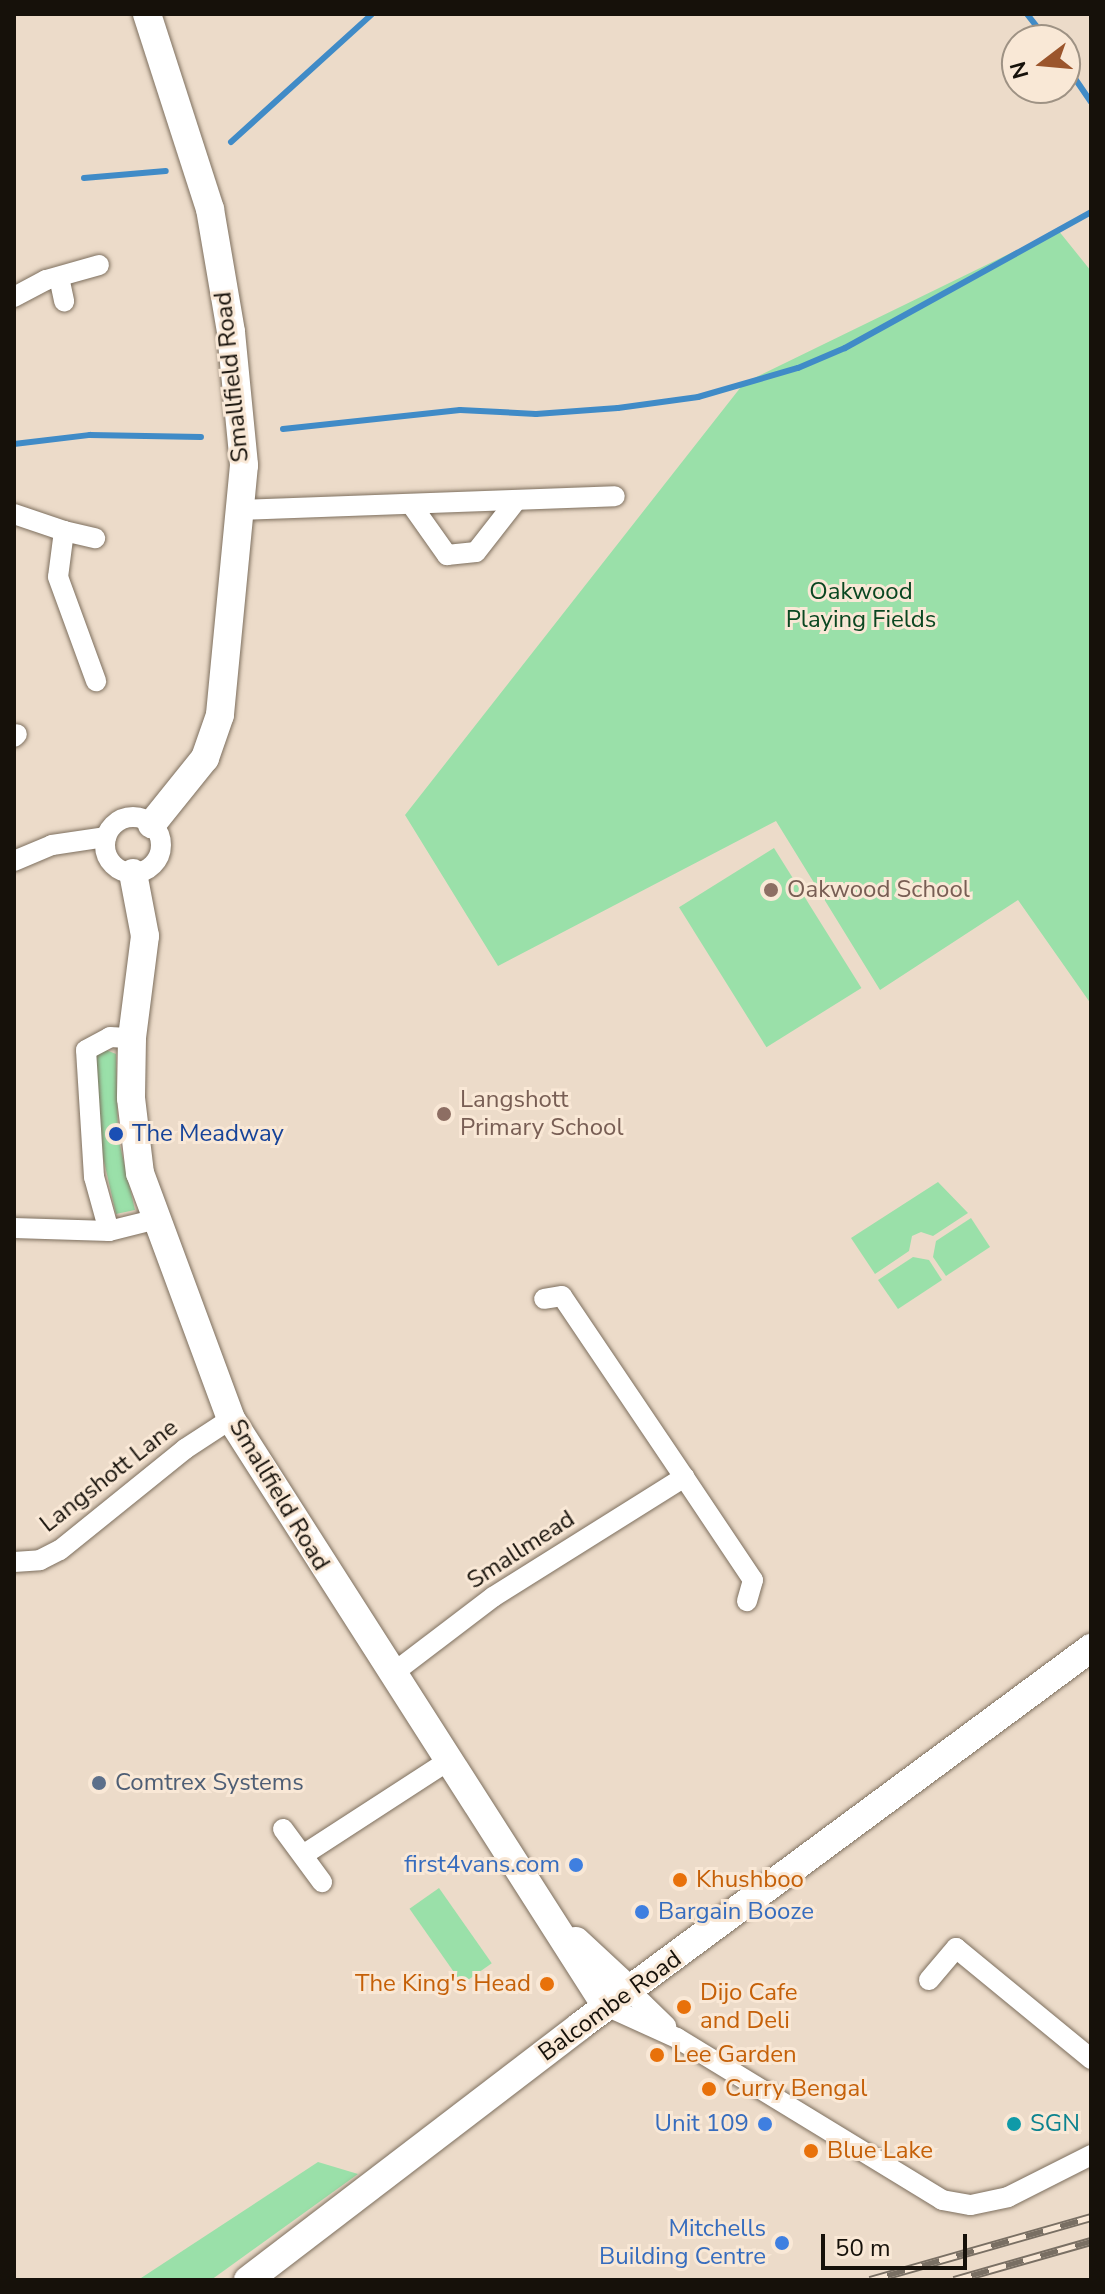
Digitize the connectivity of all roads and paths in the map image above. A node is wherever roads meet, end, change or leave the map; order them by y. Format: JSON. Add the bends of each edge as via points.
{"nodes":[{"id":1,"x":147,"y":14,"type":"edge"},
{"id":2,"x":99,"y":265,"type":"dead end"},
{"id":3,"x":59,"y":277,"type":"junction"},
{"id":4,"x":14,"y":297,"type":"edge"},
{"id":5,"x":64,"y":301,"type":"dead end"},
{"id":6,"x":615,"y":496,"type":"dead end"},
{"id":7,"x":515,"y":502,"type":"junction"},
{"id":8,"x":413,"y":507,"type":"junction"},
{"id":9,"x":239,"y":510,"type":"junction"},
{"id":10,"x":14,"y":514,"type":"edge"},
{"id":11,"x":64,"y":531,"type":"junction"},
{"id":12,"x":95,"y":538,"type":"dead end"},
{"id":13,"x":96,"y":681,"type":"dead end"},
{"id":14,"x":152,"y":824,"type":"junction"},
{"id":15,"x":106,"y":837,"type":"junction"},
{"id":16,"x":14,"y":861,"type":"edge"},
{"id":17,"x":133,"y":873,"type":"junction"},
{"id":18,"x":132,"y":1038,"type":"junction"},
{"id":19,"x":153,"y":1220,"type":"junction"},
{"id":20,"x":14,"y":1228,"type":"edge"},
{"id":21,"x":109,"y":1231,"type":"junction"},
{"id":22,"x":553,"y":1298,"type":"dead end"},
{"id":23,"x":231,"y":1419,"type":"junction"},
{"id":24,"x":684,"y":1477,"type":"junction"},
{"id":25,"x":14,"y":1562,"type":"edge"},
{"id":26,"x":750,"y":1590,"type":"dead end"},
{"id":27,"x":1091,"y":1648,"type":"edge"},
{"id":28,"x":392,"y":1674,"type":"junction"},
{"id":29,"x":448,"y":1761,"type":"junction"},
{"id":30,"x":283,"y":1829,"type":"dead end"},
{"id":31,"x":303,"y":1855,"type":"junction"},
{"id":32,"x":322,"y":1882,"type":"dead end"},
{"id":33,"x":558,"y":1930,"type":"junction"},
{"id":34,"x":929,"y":1980,"type":"dead end"},
{"id":35,"x":629,"y":1990,"type":"junction"},
{"id":36,"x":606,"y":2006,"type":"junction"},
{"id":37,"x":677,"y":2038,"type":"junction"},
{"id":38,"x":1091,"y":2059,"type":"edge"},
{"id":39,"x":1091,"y":2155,"type":"edge"},
{"id":40,"x":248,"y":2280,"type":"edge"}],
"edges":[{"from":1,"to":9,"type":"street","name":"Smallfield Road","via":[[210,209],[244,465]]},
{"from":2,"to":3,"type":"street"},
{"from":3,"to":4,"type":"street"},
{"from":3,"to":5,"type":"street"},
{"from":6,"to":7,"type":"street"},
{"from":7,"to":8,"type":"street"},
{"from":7,"to":8,"type":"street","via":[[476,552],[447,555]]},
{"from":8,"to":9,"type":"street"},
{"from":9,"to":14,"type":"street","name":"Smallfield Road","via":[[220,715],[205,758]]},
{"from":10,"to":11,"type":"street"},
{"from":11,"to":12,"type":"street"},
{"from":11,"to":13,"type":"street","via":[[58,577],[98,646]]},
{"from":14,"to":15,"type":"street","via":[[123,819]]},
{"from":14,"to":17,"type":"street","via":[[161,841],[157,859]]},
{"from":15,"to":16,"type":"street","via":[[52,845]]},
{"from":15,"to":17,"type":"street","via":[[108,857]]},
{"from":17,"to":18,"type":"street","name":"Smallfield Road","via":[[145,952]]},
{"from":18,"to":19,"type":"street","name":"Smallfield Road","via":[[136,1152]]},
{"from":18,"to":21,"type":"street","via":[[110,1037],[86,1050],[94,1177]]},
{"from":19,"to":21,"type":"street"},
{"from":19,"to":23,"type":"street","name":"Smallfield Road"},
{"from":20,"to":21,"type":"street"},
{"from":22,"to":24,"type":"street"},
{"from":23,"to":25,"type":"street","name":"Langshott Lane","via":[[185,1449],[60,1550],[40,1560]]},
{"from":23,"to":28,"type":"street","name":"Smallfield Road"},
{"from":24,"to":26,"type":"street"},
{"from":24,"to":28,"type":"street","name":"Smallmead","via":[[493,1597]]},
{"from":27,"to":35,"type":"street","name":"Balcombe Road"},
{"from":28,"to":29,"type":"street","name":"Smallfield Road"},
{"from":29,"to":31,"type":"street"},
{"from":29,"to":33,"type":"street","name":"Smallfield Road"},
{"from":30,"to":31,"type":"street"},
{"from":31,"to":32,"type":"street"},
{"from":33,"to":35,"type":"street"},
{"from":33,"to":36,"type":"street","name":"Smallfield Road"},
{"from":34,"to":38,"type":"street","via":[[956,1948]]},
{"from":35,"to":36,"type":"street","name":"Balcombe Road"},
{"from":35,"to":37,"type":"street"},
{"from":36,"to":37,"type":"street"},
{"from":36,"to":40,"type":"street","name":"Balcombe Road"},
{"from":37,"to":39,"type":"street","via":[[942,2200],[971,2205],[1008,2197]]}]}
